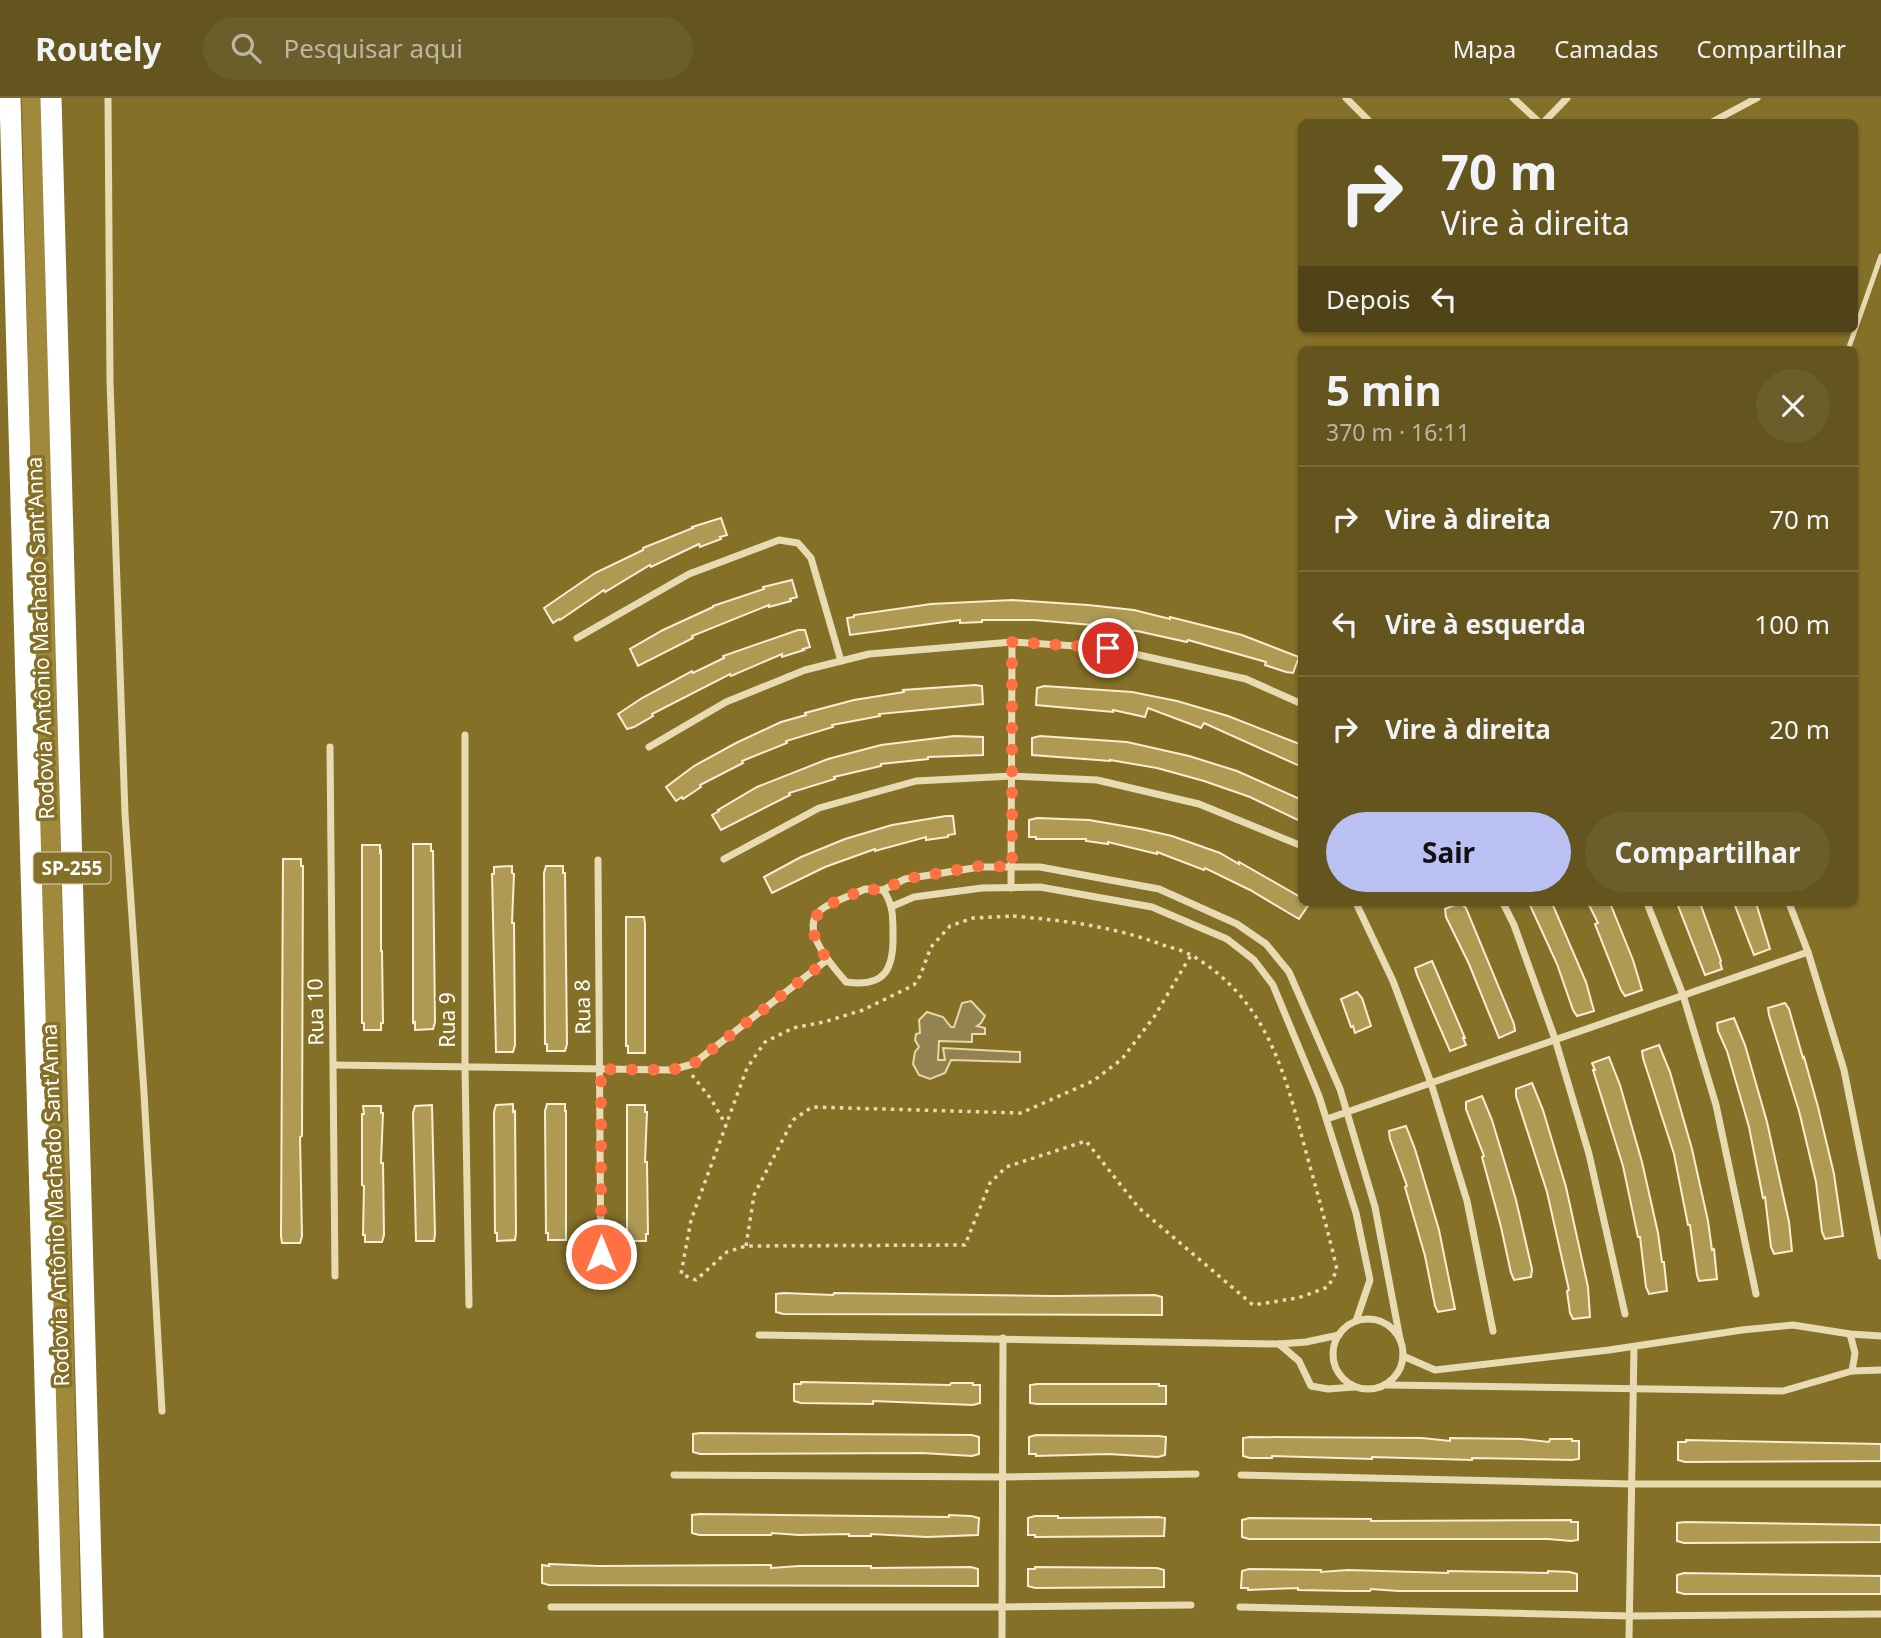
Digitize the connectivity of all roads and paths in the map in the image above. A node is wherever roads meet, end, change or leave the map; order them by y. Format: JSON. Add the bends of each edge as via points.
{"nodes":[{"id":1,"x":10,"y":98,"type":"edge"},
{"id":2,"x":51,"y":98,"type":"edge"},
{"id":3,"x":108,"y":98,"type":"edge"},
{"id":4,"x":1346,"y":98,"type":"edge"},
{"id":5,"x":1513,"y":98,"type":"edge"},
{"id":6,"x":1567,"y":98,"type":"edge"},
{"id":7,"x":1757,"y":98,"type":"edge"},
{"id":8,"x":1367,"y":119,"type":"edge"},
{"id":9,"x":1538,"y":119,"type":"edge"},
{"id":10,"x":1545,"y":119,"type":"edge"},
{"id":11,"x":1718,"y":119,"type":"edge"},
{"id":12,"x":1881,"y":256,"type":"edge"},
{"id":13,"x":1858,"y":321,"type":"edge"},
{"id":14,"x":577,"y":638,"type":"dead end"},
{"id":15,"x":1012,"y":642,"type":"junction"},
{"id":16,"x":841,"y":661,"type":"junction"},
{"id":17,"x":1298,"y":702,"type":"edge"},
{"id":18,"x":465,"y":735,"type":"dead end"},
{"id":19,"x":330,"y":747,"type":"dead end"},
{"id":20,"x":649,"y":747,"type":"dead end"},
{"id":21,"x":1012,"y":776,"type":"junction"},
{"id":22,"x":1298,"y":844,"type":"edge"},
{"id":23,"x":724,"y":859,"type":"dead end"},
{"id":24,"x":598,"y":860,"type":"dead end"},
{"id":25,"x":1012,"y":867,"type":"junction"},
{"id":26,"x":1011,"y":887,"type":"junction"},
{"id":27,"x":883,"y":890,"type":"junction"},
{"id":28,"x":893,"y":906,"type":"junction"},
{"id":29,"x":1357,"y":906,"type":"edge"},
{"id":30,"x":1504,"y":906,"type":"edge"},
{"id":31,"x":1648,"y":906,"type":"edge"},
{"id":32,"x":1791,"y":906,"type":"edge"},
{"id":33,"x":1808,"y":952,"type":"junction"},
{"id":34,"x":1191,"y":955,"type":"junction"},
{"id":35,"x":827,"y":960,"type":"junction"},
{"id":36,"x":1683,"y":995,"type":"junction"},
{"id":37,"x":1555,"y":1039,"type":"junction"},
{"id":38,"x":334,"y":1065,"type":"junction"},
{"id":39,"x":685,"y":1066,"type":"junction"},
{"id":40,"x":465,"y":1067,"type":"junction"},
{"id":41,"x":601,"y":1069,"type":"junction"},
{"id":42,"x":1431,"y":1083,"type":"junction"},
{"id":43,"x":1347,"y":1111,"type":"junction"},
{"id":44,"x":1327,"y":1119,"type":"junction"},
{"id":45,"x":726,"y":1125,"type":"junction"},
{"id":46,"x":746,"y":1246,"type":"junction"},
{"id":47,"x":1881,"y":1256,"type":"edge"},
{"id":48,"x":335,"y":1276,"type":"dead end"},
{"id":49,"x":601,"y":1280,"type":"dead end"},
{"id":50,"x":1756,"y":1294,"type":"dead end"},
{"id":51,"x":469,"y":1305,"type":"dead end"},
{"id":52,"x":1625,"y":1314,"type":"dead end"},
{"id":53,"x":1356,"y":1321,"type":"junction"},
{"id":54,"x":1493,"y":1331,"type":"dead end"},
{"id":55,"x":1850,"y":1334,"type":"junction"},
{"id":56,"x":759,"y":1335,"type":"dead end"},
{"id":57,"x":1339,"y":1335,"type":"junction"},
{"id":58,"x":1881,"y":1336,"type":"edge"},
{"id":59,"x":1003,"y":1338,"type":"junction"},
{"id":60,"x":1400,"y":1339,"type":"junction"},
{"id":61,"x":1279,"y":1344,"type":"junction"},
{"id":62,"x":1634,"y":1347,"type":"junction"},
{"id":63,"x":1404,"y":1356,"type":"junction"},
{"id":64,"x":1881,"y":1370,"type":"edge"},
{"id":65,"x":1853,"y":1371,"type":"junction"},
{"id":66,"x":1387,"y":1385,"type":"junction"},
{"id":67,"x":1354,"y":1387,"type":"junction"},
{"id":68,"x":1632,"y":1389,"type":"junction"},
{"id":69,"x":162,"y":1411,"type":"dead end"},
{"id":70,"x":674,"y":1475,"type":"dead end"},
{"id":71,"x":1196,"y":1475,"type":"dead end"},
{"id":72,"x":1241,"y":1475,"type":"dead end"},
{"id":73,"x":1003,"y":1477,"type":"junction"},
{"id":74,"x":1881,"y":1483,"type":"edge"},
{"id":75,"x":1630,"y":1484,"type":"junction"},
{"id":76,"x":1191,"y":1605,"type":"dead end"},
{"id":77,"x":551,"y":1607,"type":"dead end"},
{"id":78,"x":1240,"y":1607,"type":"dead end"},
{"id":79,"x":1002,"y":1608,"type":"junction"},
{"id":80,"x":1881,"y":1614,"type":"edge"},
{"id":81,"x":1629,"y":1616,"type":"junction"},
{"id":82,"x":52,"y":1638,"type":"edge"},
{"id":83,"x":93,"y":1638,"type":"edge"},
{"id":84,"x":1002,"y":1638,"type":"edge"},
{"id":85,"x":1629,"y":1638,"type":"edge"}],
"edges":[{"from":1,"to":82,"type":"highway","name":"Rodovia Antônio Machado Sant'Anna","number":"SP-255"},
{"from":2,"to":83,"type":"highway","name":"Rodovia Antônio Machado Sant'Anna","number":"SP-255"},
{"from":3,"to":69,"type":"street","via":[[110,381],[125,814]]},
{"from":4,"to":8,"type":"street"},
{"from":5,"to":9,"type":"street"},
{"from":6,"to":10,"type":"street"},
{"from":7,"to":11,"type":"street"},
{"from":12,"to":13,"type":"lane"},
{"from":14,"to":16,"type":"street","via":[[689,574],[779,540],[798,543],[811,558]]},
{"from":15,"to":16,"type":"street","via":[[869,653]]},
{"from":15,"to":17,"type":"street","via":[[1108,648],[1246,679]]},
{"from":15,"to":21,"type":"street"},
{"from":16,"to":20,"type":"street","via":[[805,670],[726,702]]},
{"from":18,"to":40,"type":"street","name":"Rua 9"},
{"from":19,"to":38,"type":"street","name":"Rua 10"},
{"from":21,"to":22,"type":"street","via":[[1097,780],[1199,804]]},
{"from":21,"to":23,"type":"street","via":[[916,781],[819,808]]},
{"from":21,"to":25,"type":"street"},
{"from":24,"to":41,"type":"street","name":"Rua 8"},
{"from":25,"to":26,"type":"street"},
{"from":25,"to":27,"type":"street","via":[[980,866],[905,879]]},
{"from":25,"to":43,"type":"street","via":[[1040,867],[1159,889],[1237,924],[1266,944],[1289,972]]},
{"from":26,"to":28,"type":"street","via":[[914,897]]},
{"from":26,"to":44,"type":"street","via":[[1040,887],[1152,907],[1227,939],[1254,960],[1273,985]]},
{"from":27,"to":28,"type":"street"},
{"from":27,"to":35,"type":"street","via":[[865,889],[821,908],[813,923],[815,939]]},
{"from":28,"to":35,"type":"street","via":[[894,956],[889,969],[863,985],[846,982]]},
{"from":29,"to":42,"type":"street","via":[[1393,981]]},
{"from":30,"to":37,"type":"street"},
{"from":31,"to":36,"type":"street"},
{"from":32,"to":33,"type":"street"},
{"from":33,"to":36,"type":"street"},
{"from":33,"to":47,"type":"street","via":[[1844,1070]]},
{"from":34,"to":45,"type":"path","via":[[1093,924],[1013,916],[973,918],[950,926],[931,947],[914,985],[863,1010],[793,1028],[765,1042],[747,1068]]},
{"from":34,"to":46,"type":"path","via":[[1122,1059],[1059,1098],[1021,1113],[812,1107],[793,1120],[754,1195]]},
{"from":34,"to":46,"type":"path","via":[[1226,978],[1256,1014],[1290,1090],[1337,1270],[1328,1287],[1298,1298],[1252,1305],[1139,1208],[1086,1141],[1006,1167],[990,1184],[965,1245]]},
{"from":35,"to":39,"type":"street"},
{"from":36,"to":37,"type":"street"},
{"from":36,"to":50,"type":"street","via":[[1716,1105]]},
{"from":37,"to":42,"type":"street"},
{"from":37,"to":52,"type":"street","via":[[1589,1154]]},
{"from":38,"to":40,"type":"street"},
{"from":38,"to":48,"type":"street","name":"Rua 10"},
{"from":39,"to":41,"type":"street"},
{"from":39,"to":45,"type":"path"},
{"from":40,"to":41,"type":"street"},
{"from":40,"to":51,"type":"street","name":"Rua 9"},
{"from":41,"to":49,"type":"street","name":"Rua 8"},
{"from":42,"to":43,"type":"street"},
{"from":42,"to":54,"type":"street","via":[[1466,1201]]},
{"from":43,"to":44,"type":"street"},
{"from":43,"to":60,"type":"street","via":[[1375,1207]]},
{"from":44,"to":53,"type":"street","via":[[1356,1213],[1370,1280]]},
{"from":45,"to":46,"type":"path","via":[[691,1220],[681,1274],[696,1280],[727,1252]]},
{"from":53,"to":57,"type":"street"},
{"from":53,"to":60,"type":"street","via":[[1373,1319],[1389,1325]]},
{"from":55,"to":58,"type":"street"},
{"from":55,"to":62,"type":"street","via":[[1793,1325]]},
{"from":55,"to":65,"type":"street"},
{"from":56,"to":59,"type":"street"},
{"from":57,"to":61,"type":"street"},
{"from":57,"to":67,"type":"street","via":[[1332,1362],[1340,1378]]},
{"from":59,"to":61,"type":"street"},
{"from":59,"to":73,"type":"street"},
{"from":60,"to":63,"type":"street"},
{"from":61,"to":67,"type":"street","via":[[1299,1361],[1311,1386]]},
{"from":62,"to":63,"type":"street","via":[[1435,1370]]},
{"from":62,"to":68,"type":"street"},
{"from":63,"to":66,"type":"street","via":[[1399,1372]]},
{"from":64,"to":65,"type":"street"},
{"from":65,"to":68,"type":"street","via":[[1783,1391]]},
{"from":66,"to":67,"type":"street","via":[[1371,1390]]},
{"from":66,"to":68,"type":"street"},
{"from":68,"to":75,"type":"street"},
{"from":70,"to":73,"type":"street"},
{"from":71,"to":73,"type":"street"},
{"from":72,"to":75,"type":"street"},
{"from":73,"to":79,"type":"street"},
{"from":74,"to":75,"type":"street"},
{"from":75,"to":81,"type":"street"},
{"from":76,"to":79,"type":"street"},
{"from":77,"to":79,"type":"street"},
{"from":78,"to":81,"type":"street"},
{"from":79,"to":84,"type":"street"},
{"from":80,"to":81,"type":"street"},
{"from":81,"to":85,"type":"street"}]}
